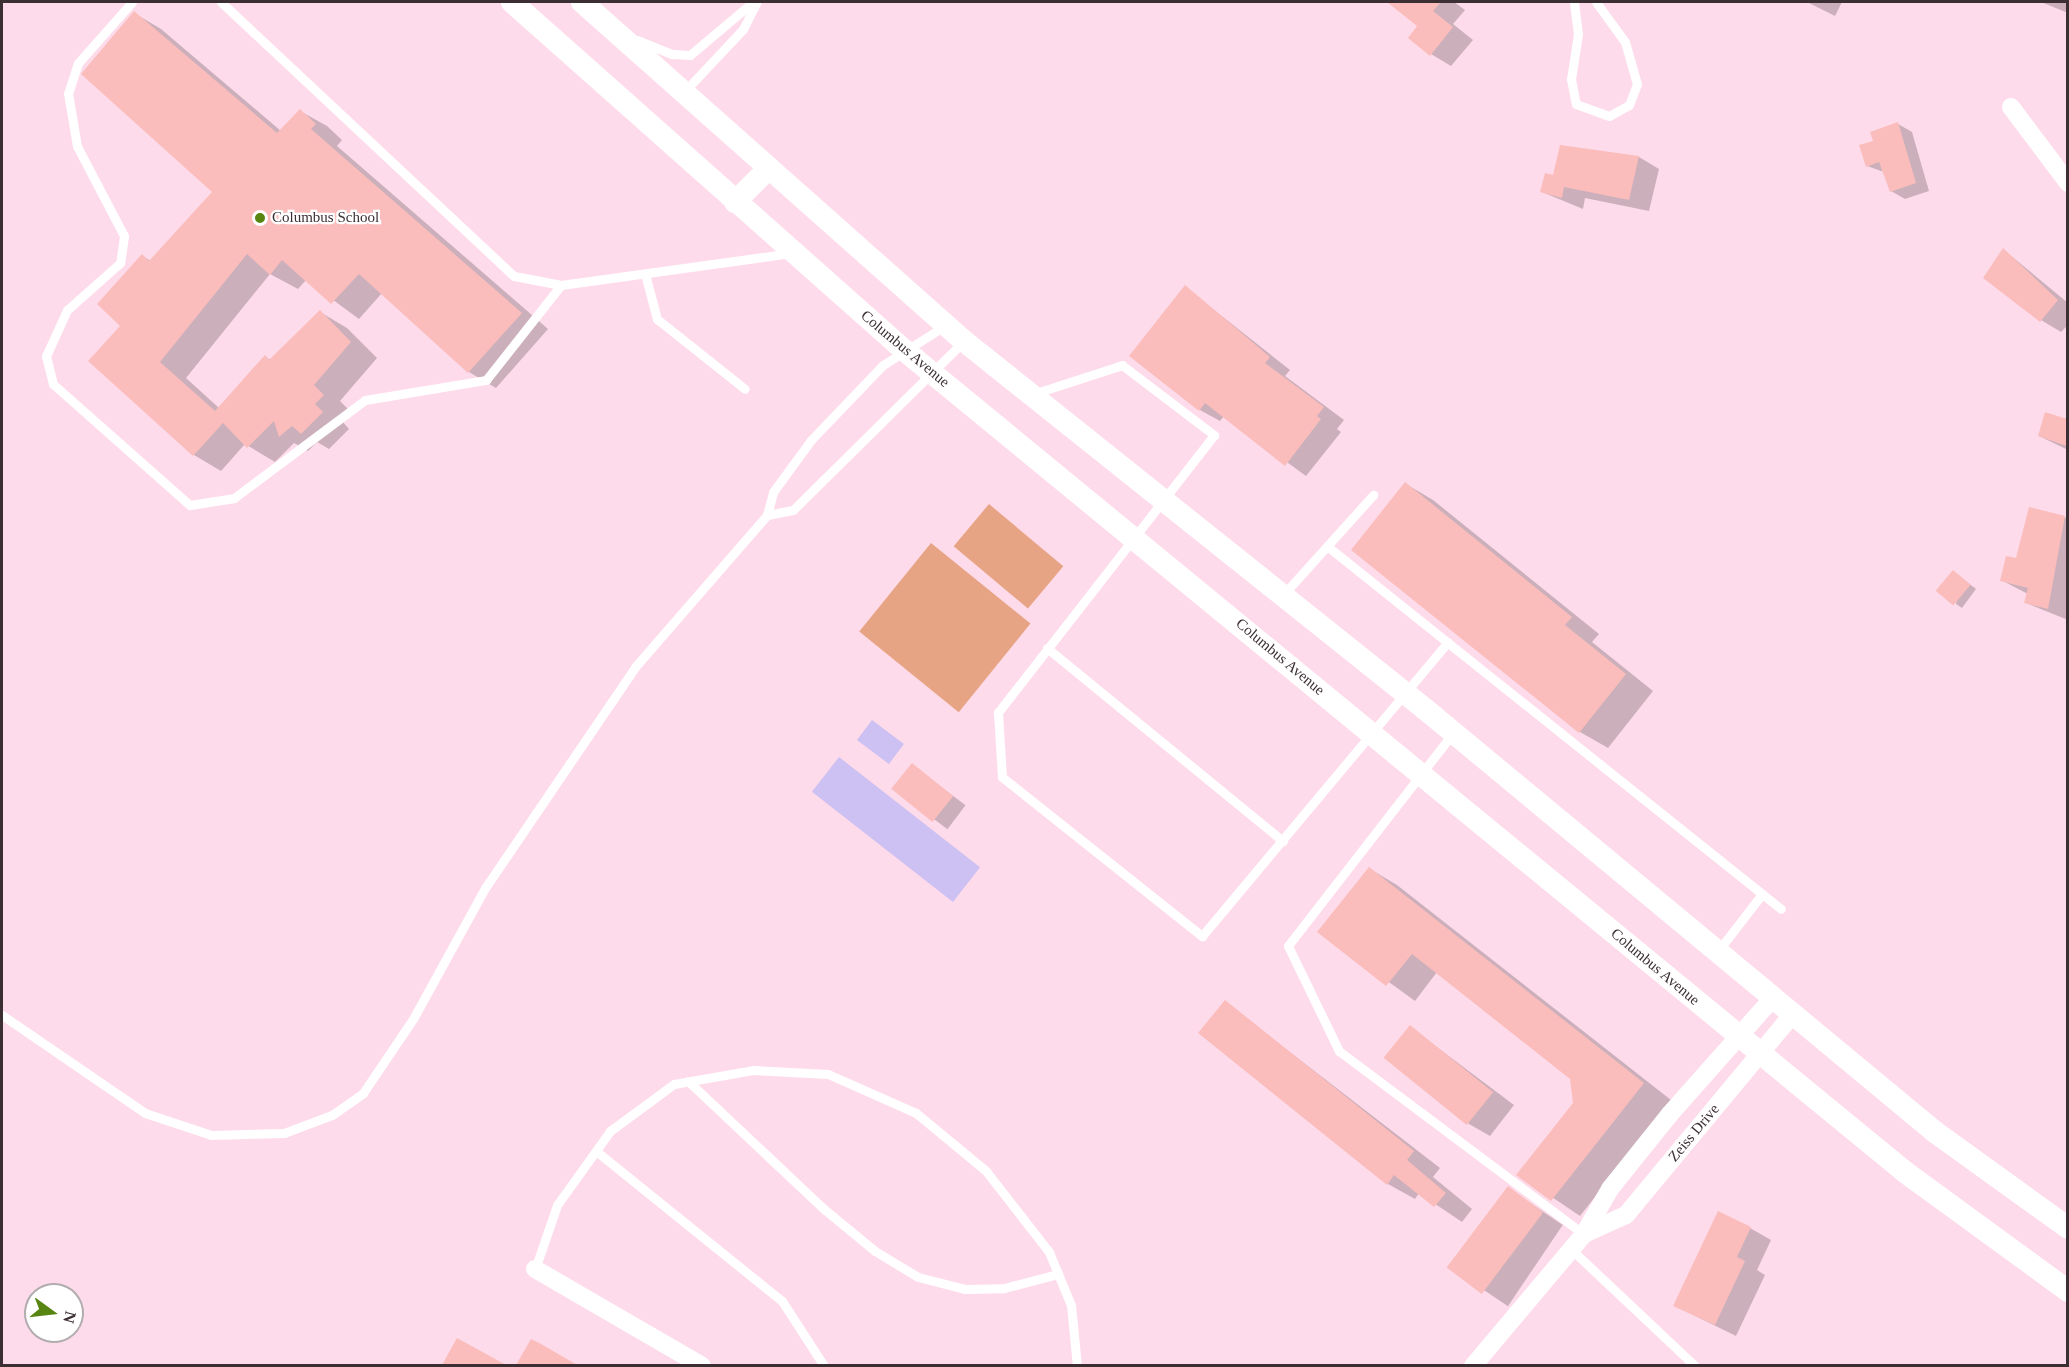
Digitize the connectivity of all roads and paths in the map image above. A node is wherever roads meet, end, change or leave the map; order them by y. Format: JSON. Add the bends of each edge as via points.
{"nodes":[{"id":1,"x":132,"y":2,"type":"edge"},
{"id":2,"x":221,"y":2,"type":"edge"},
{"id":3,"x":512,"y":2,"type":"edge"},
{"id":4,"x":582,"y":2,"type":"edge"},
{"id":5,"x":755,"y":2,"type":"edge"},
{"id":6,"x":1574,"y":2,"type":"edge"},
{"id":7,"x":1596,"y":2,"type":"edge"},
{"id":8,"x":614,"y":30,"type":"junction"},
{"id":9,"x":683,"y":93,"type":"junction"},
{"id":10,"x":2011,"y":107,"type":"dead end"},
{"id":11,"x":768,"y":169,"type":"junction"},
{"id":12,"x":2067,"y":183,"type":"edge"},
{"id":13,"x":735,"y":202,"type":"junction"},
{"id":14,"x":793,"y":252,"type":"junction"},
{"id":15,"x":645,"y":274,"type":"junction"},
{"id":16,"x":561,"y":285,"type":"junction"},
{"id":17,"x":946,"y":325,"type":"junction"},
{"id":18,"x":964,"y":341,"type":"junction"},
{"id":19,"x":904,"y":350,"type":"junction"},
{"id":20,"x":931,"y":372,"type":"junction"},
{"id":21,"x":745,"y":389,"type":"dead end"},
{"id":22,"x":1030,"y":395,"type":"junction"},
{"id":23,"x":1372,"y":495,"type":"dead end"},
{"id":24,"x":1162,"y":501,"type":"junction"},
{"id":25,"x":767,"y":515,"type":"junction"},
{"id":26,"x":1133,"y":536,"type":"junction"},
{"id":27,"x":1327,"y":546,"type":"junction"},
{"id":28,"x":1282,"y":597,"type":"junction"},
{"id":29,"x":1448,"y":642,"type":"junction"},
{"id":30,"x":1047,"y":648,"type":"junction"},
{"id":31,"x":1405,"y":694,"type":"junction"},
{"id":32,"x":1370,"y":733,"type":"junction"},
{"id":33,"x":1453,"y":733,"type":"junction"},
{"id":34,"x":1421,"y":773,"type":"junction"},
{"id":35,"x":1283,"y":841,"type":"junction"},
{"id":36,"x":1762,"y":894,"type":"junction"},
{"id":37,"x":1781,"y":909,"type":"dead end"},
{"id":38,"x":1717,"y":953,"type":"junction"},
{"id":39,"x":1772,"y":999,"type":"junction"},
{"id":40,"x":2,"y":1015,"type":"edge"},
{"id":41,"x":1792,"y":1015,"type":"junction"},
{"id":42,"x":1738,"y":1036,"type":"junction"},
{"id":43,"x":1760,"y":1054,"type":"junction"},
{"id":44,"x":688,"y":1081,"type":"junction"},
{"id":45,"x":596,"y":1151,"type":"junction"},
{"id":46,"x":2067,"y":1228,"type":"edge"},
{"id":47,"x":1584,"y":1234,"type":"junction"},
{"id":48,"x":1573,"y":1251,"type":"junction"},
{"id":49,"x":535,"y":1269,"type":"joint"},
{"id":50,"x":1058,"y":1274,"type":"junction"},
{"id":51,"x":2067,"y":1291,"type":"edge"},
{"id":52,"x":702,"y":1365,"type":"edge"},
{"id":53,"x":824,"y":1365,"type":"edge"},
{"id":54,"x":1077,"y":1365,"type":"edge"},
{"id":55,"x":1473,"y":1365,"type":"edge"},
{"id":56,"x":1695,"y":1365,"type":"edge"}],
"edges":[{"from":1,"to":16,"type":"lane","via":[[78,63],[68,93],[77,146],[124,236],[120,263],[67,310],[46,356],[53,384],[190,505],[234,498],[364,400],[486,380]]},
{"from":2,"to":16,"type":"lane","via":[[514,276]]},
{"from":3,"to":13,"type":"street","name":"Columbus Avenue"},
{"from":4,"to":8,"type":"street"},
{"from":5,"to":8,"type":"lane","via":[[690,55],[672,54]]},
{"from":5,"to":9,"type":"lane","via":[[743,29]]},
{"from":6,"to":7,"type":"lane","via":[[1578,34],[1571,79],[1576,104],[1609,116],[1629,105],[1637,84],[1625,42]]},
{"from":8,"to":9,"type":"street"},
{"from":9,"to":11,"type":"street"},
{"from":10,"to":12,"type":"street"},
{"from":11,"to":13,"type":"street"},
{"from":11,"to":17,"type":"street"},
{"from":13,"to":14,"type":"street","name":"Columbus Avenue"},
{"from":14,"to":15,"type":"lane"},
{"from":14,"to":19,"type":"street","name":"Columbus Avenue"},
{"from":15,"to":16,"type":"lane"},
{"from":15,"to":21,"type":"lane","via":[[657,319]]},
{"from":17,"to":18,"type":"street"},
{"from":17,"to":19,"type":"lane"},
{"from":18,"to":20,"type":"lane"},
{"from":18,"to":22,"type":"street"},
{"from":19,"to":20,"type":"street","name":"Columbus Avenue"},
{"from":19,"to":25,"type":"lane","via":[[811,440],[773,492]]},
{"from":20,"to":25,"type":"lane","via":[[793,510]]},
{"from":20,"to":26,"type":"street","name":"Columbus Avenue"},
{"from":22,"to":24,"type":"street"},
{"from":22,"to":24,"type":"lane","via":[[1122,365],[1214,435]]},
{"from":23,"to":27,"type":"lane"},
{"from":24,"to":26,"type":"lane"},
{"from":24,"to":28,"type":"street"},
{"from":25,"to":40,"type":"lane","via":[[635,668],[485,888],[413,1019],[369,1084],[332,1115],[284,1133],[237,1137],[175,1126],[78,1072]]},
{"from":26,"to":30,"type":"lane"},
{"from":26,"to":32,"type":"street","name":"Columbus Avenue"},
{"from":27,"to":28,"type":"lane"},
{"from":27,"to":29,"type":"lane"},
{"from":28,"to":31,"type":"street"},
{"from":29,"to":31,"type":"lane"},
{"from":29,"to":36,"type":"lane"},
{"from":30,"to":35,"type":"lane"},
{"from":30,"to":35,"type":"lane","via":[[998,712],[1002,777],[1202,936]]},
{"from":31,"to":32,"type":"lane"},
{"from":31,"to":33,"type":"street"},
{"from":32,"to":34,"type":"street","name":"Columbus Avenue"},
{"from":32,"to":35,"type":"lane"},
{"from":33,"to":34,"type":"lane"},
{"from":33,"to":38,"type":"street"},
{"from":34,"to":42,"type":"street","name":"Columbus Avenue"},
{"from":34,"to":47,"type":"lane","via":[[1288,946],[1339,1051]]},
{"from":36,"to":37,"type":"lane"},
{"from":36,"to":38,"type":"lane"},
{"from":38,"to":39,"type":"street"},
{"from":39,"to":41,"type":"street"},
{"from":39,"to":42,"type":"street","name":"Zeiss Drive"},
{"from":41,"to":43,"type":"street","name":"Zeiss Drive"},
{"from":41,"to":46,"type":"street","via":[[1935,1132]]},
{"from":42,"to":43,"type":"street","name":"Columbus Avenue"},
{"from":42,"to":47,"type":"street","name":"Zeiss Drive","via":[[1610,1189]]},
{"from":43,"to":47,"type":"street","name":"Zeiss Drive","via":[[1626,1215]]},
{"from":43,"to":51,"type":"street","name":"Columbus Avenue","via":[[1905,1172]]},
{"from":44,"to":45,"type":"lane","via":[[674,1084],[610,1131]]},
{"from":44,"to":50,"type":"lane","via":[[824,1209],[875,1251],[918,1277],[965,1289],[1004,1288]]},
{"from":44,"to":50,"type":"lane","via":[[753,1070],[828,1074],[916,1113],[986,1170],[1049,1252]]},
{"from":45,"to":49,"type":"lane","via":[[557,1205]]},
{"from":45,"to":53,"type":"lane","via":[[782,1301]]},
{"from":47,"to":48,"type":"street","name":"Zeiss Drive"},
{"from":48,"to":55,"type":"street","name":"Zeiss Drive"},
{"from":48,"to":56,"type":"lane"},
{"from":49,"to":52,"type":"street"},
{"from":50,"to":54,"type":"lane","via":[[1071,1305]]}]}
